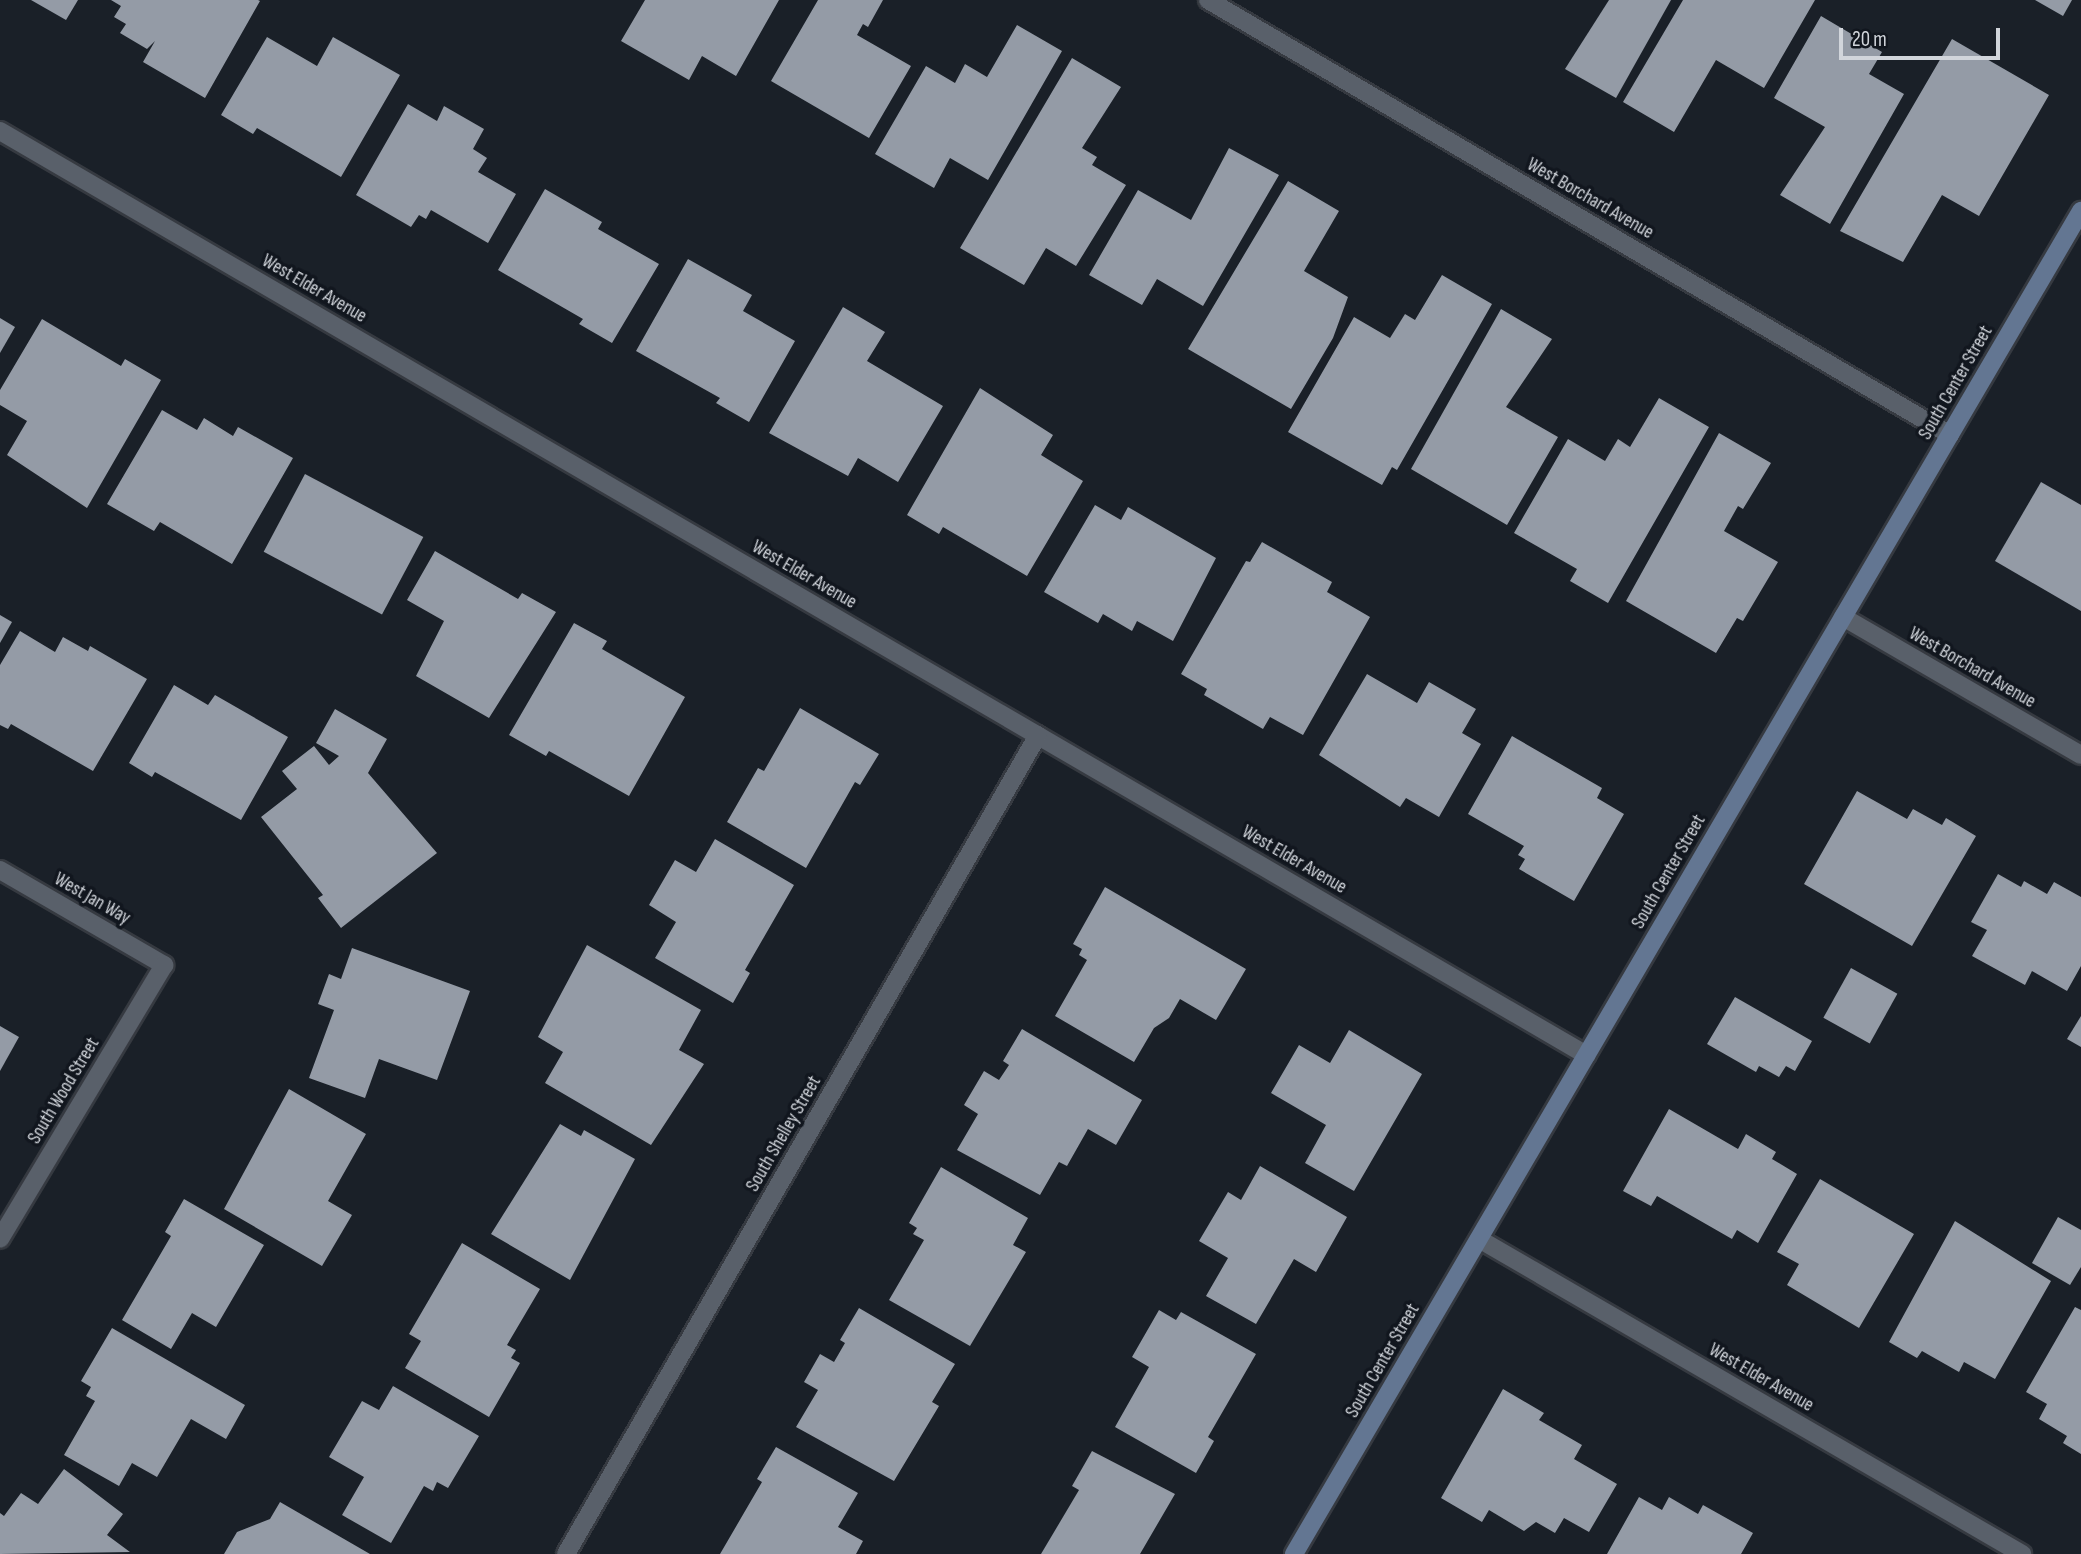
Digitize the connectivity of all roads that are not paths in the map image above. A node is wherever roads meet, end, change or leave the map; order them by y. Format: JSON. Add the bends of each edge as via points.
{"nodes":[{"id":1,"x":1208,"y":0,"type":"edge"},
{"id":2,"x":0,"y":131,"type":"edge"},
{"id":3,"x":2081,"y":211,"type":"edge"},
{"id":4,"x":1950,"y":435,"type":"junction"},
{"id":5,"x":1843,"y":617,"type":"junction"},
{"id":6,"x":1038,"y":735,"type":"junction"},
{"id":7,"x":2081,"y":755,"type":"edge"},
{"id":8,"x":0,"y":870,"type":"edge"},
{"id":9,"x":164,"y":965,"type":"joint"},
{"id":10,"x":1586,"y":1055,"type":"junction"},
{"id":11,"x":0,"y":1239,"type":"edge"},
{"id":12,"x":1479,"y":1239,"type":"junction"},
{"id":13,"x":566,"y":1554,"type":"edge"},
{"id":14,"x":1294,"y":1554,"type":"edge"},
{"id":15,"x":2022,"y":1554,"type":"edge"}],
"edges":[{"from":1,"to":4,"type":"street","name":"West Borchard Avenue"},
{"from":2,"to":6,"type":"street","name":"West Elder Avenue"},
{"from":3,"to":4,"type":"street","name":"South Center Street"},
{"from":4,"to":5,"type":"street","name":"South Center Street"},
{"from":5,"to":7,"type":"street","name":"West Borchard Avenue"},
{"from":5,"to":10,"type":"street","name":"South Center Street"},
{"from":6,"to":10,"type":"street","name":"West Elder Avenue"},
{"from":6,"to":13,"type":"street","name":"South Shelley Street"},
{"from":8,"to":9,"type":"street","name":"West Jan Way"},
{"from":9,"to":11,"type":"street","name":"South Wood Street"},
{"from":10,"to":12,"type":"street","name":"South Center Street"},
{"from":12,"to":14,"type":"street","name":"South Center Street"},
{"from":12,"to":15,"type":"street","name":"West Elder Avenue"}]}
